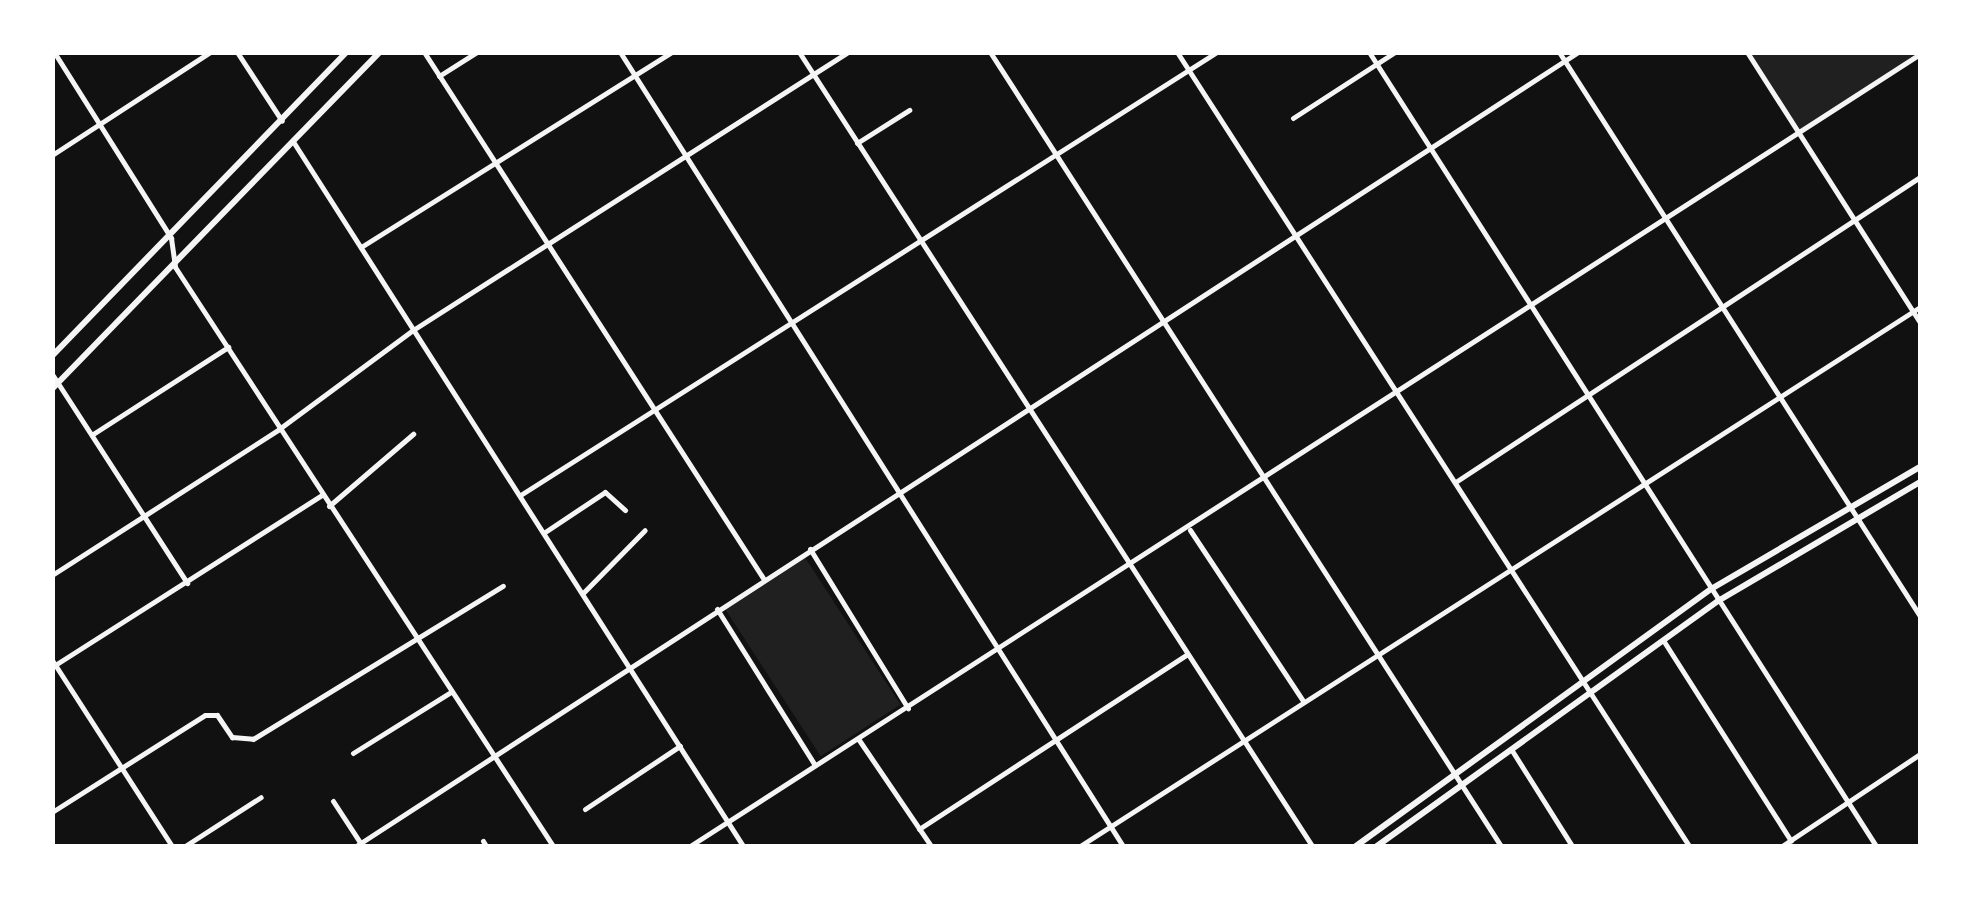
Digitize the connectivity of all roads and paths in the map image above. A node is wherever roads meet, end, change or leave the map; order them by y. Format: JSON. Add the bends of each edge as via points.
{"nodes":[{"id":1,"x":54,"y":52,"type":"edge"},
{"id":2,"x":210,"y":52,"type":"edge"},
{"id":3,"x":237,"y":52,"type":"edge"},
{"id":4,"x":347,"y":52,"type":"edge"},
{"id":5,"x":380,"y":52,"type":"edge"},
{"id":6,"x":424,"y":52,"type":"edge"},
{"id":7,"x":477,"y":52,"type":"edge"},
{"id":8,"x":620,"y":52,"type":"edge"},
{"id":9,"x":672,"y":52,"type":"edge"},
{"id":10,"x":799,"y":52,"type":"edge"},
{"id":11,"x":848,"y":52,"type":"edge"},
{"id":12,"x":990,"y":52,"type":"edge"},
{"id":13,"x":1177,"y":52,"type":"edge"},
{"id":14,"x":1217,"y":52,"type":"edge"},
{"id":15,"x":1369,"y":52,"type":"edge"},
{"id":16,"x":1395,"y":52,"type":"edge"},
{"id":17,"x":1559,"y":52,"type":"edge"},
{"id":18,"x":1578,"y":52,"type":"edge"},
{"id":19,"x":1747,"y":52,"type":"edge"},
{"id":20,"x":1920,"y":54,"type":"edge"},
{"id":21,"x":1564,"y":61,"type":"junction"},
{"id":22,"x":1377,"y":64,"type":"junction"},
{"id":23,"x":1189,"y":72,"type":"junction"},
{"id":24,"x":814,"y":75,"type":"junction"},
{"id":25,"x":440,"y":76,"type":"junction"},
{"id":26,"x":634,"y":76,"type":"junction"},
{"id":27,"x":909,"y":110,"type":"dead end"},
{"id":28,"x":1293,"y":118,"type":"dead end"},
{"id":29,"x":282,"y":122,"type":"junction"},
{"id":30,"x":100,"y":124,"type":"junction"},
{"id":31,"x":1800,"y":132,"type":"junction"},
{"id":32,"x":294,"y":143,"type":"junction"},
{"id":33,"x":858,"y":143,"type":"junction"},
{"id":34,"x":1430,"y":151,"type":"junction"},
{"id":35,"x":1055,"y":154,"type":"junction"},
{"id":36,"x":52,"y":155,"type":"edge"},
{"id":37,"x":685,"y":157,"type":"junction"},
{"id":38,"x":496,"y":163,"type":"junction"},
{"id":39,"x":1920,"y":178,"type":"edge"},
{"id":40,"x":1666,"y":218,"type":"junction"},
{"id":41,"x":1856,"y":222,"type":"junction"},
{"id":42,"x":171,"y":238,"type":"junction"},
{"id":43,"x":1297,"y":240,"type":"junction"},
{"id":44,"x":920,"y":241,"type":"junction"},
{"id":45,"x":548,"y":242,"type":"junction"},
{"id":46,"x":361,"y":247,"type":"junction"},
{"id":47,"x":175,"y":268,"type":"junction"},
{"id":48,"x":1920,"y":307,"type":"edge"},
{"id":49,"x":1532,"y":308,"type":"junction"},
{"id":50,"x":1722,"y":309,"type":"junction"},
{"id":51,"x":1914,"y":312,"type":"junction"},
{"id":52,"x":789,"y":323,"type":"junction"},
{"id":53,"x":1920,"y":323,"type":"edge"},
{"id":54,"x":1165,"y":325,"type":"junction"},
{"id":55,"x":413,"y":330,"type":"junction"},
{"id":56,"x":228,"y":347,"type":"junction"},
{"id":57,"x":52,"y":356,"type":"edge"},
{"id":58,"x":52,"y":374,"type":"edge"},
{"id":59,"x":56,"y":386,"type":"edge"},
{"id":60,"x":1402,"y":394,"type":"junction"},
{"id":61,"x":1589,"y":394,"type":"junction"},
{"id":62,"x":1778,"y":395,"type":"junction"},
{"id":63,"x":653,"y":410,"type":"junction"},
{"id":64,"x":1030,"y":412,"type":"junction"},
{"id":65,"x":279,"y":429,"type":"junction"},
{"id":66,"x":92,"y":434,"type":"junction"},
{"id":67,"x":413,"y":434,"type":"dead end"},
{"id":68,"x":1920,"y":467,"type":"edge"},
{"id":69,"x":1266,"y":479,"type":"junction"},
{"id":70,"x":1457,"y":481,"type":"junction"},
{"id":71,"x":1920,"y":482,"type":"edge"},
{"id":72,"x":1646,"y":484,"type":"junction"},
{"id":73,"x":522,"y":494,"type":"junction"},
{"id":74,"x":322,"y":495,"type":"junction"},
{"id":75,"x":897,"y":496,"type":"junction"},
{"id":76,"x":329,"y":506,"type":"junction"},
{"id":77,"x":1851,"y":508,"type":"junction"},
{"id":78,"x":625,"y":510,"type":"dead end"},
{"id":79,"x":146,"y":516,"type":"junction"},
{"id":80,"x":1859,"y":518,"type":"junction"},
{"id":81,"x":1190,"y":529,"type":"junction"},
{"id":82,"x":645,"y":530,"type":"dead end"},
{"id":83,"x":545,"y":532,"type":"junction"},
{"id":84,"x":809,"y":548,"type":"junction"},
{"id":85,"x":1130,"y":567,"type":"junction"},
{"id":86,"x":1512,"y":571,"type":"junction"},
{"id":87,"x":52,"y":574,"type":"edge"},
{"id":88,"x":762,"y":578,"type":"junction"},
{"id":89,"x":187,"y":583,"type":"junction"},
{"id":90,"x":503,"y":586,"type":"dead end"},
{"id":91,"x":1711,"y":588,"type":"junction"},
{"id":92,"x":584,"y":593,"type":"junction"},
{"id":93,"x":1718,"y":601,"type":"junction"},
{"id":94,"x":717,"y":610,"type":"junction"},
{"id":95,"x":1920,"y":616,"type":"edge"},
{"id":96,"x":1663,"y":640,"type":"junction"},
{"id":97,"x":416,"y":642,"type":"junction"},
{"id":98,"x":999,"y":652,"type":"junction"},
{"id":99,"x":1186,"y":655,"type":"junction"},
{"id":100,"x":1377,"y":655,"type":"junction"},
{"id":101,"x":54,"y":663,"type":"edge"},
{"id":102,"x":631,"y":668,"type":"junction"},
{"id":103,"x":1584,"y":679,"type":"junction"},
{"id":104,"x":1592,"y":691,"type":"junction"},
{"id":105,"x":451,"y":692,"type":"junction"},
{"id":106,"x":1304,"y":702,"type":"junction"},
{"id":107,"x":908,"y":708,"type":"junction"},
{"id":108,"x":859,"y":740,"type":"junction"},
{"id":109,"x":1054,"y":742,"type":"junction"},
{"id":110,"x":1244,"y":742,"type":"junction"},
{"id":111,"x":680,"y":746,"type":"junction"},
{"id":112,"x":1511,"y":750,"type":"junction"},
{"id":113,"x":353,"y":753,"type":"dead end"},
{"id":114,"x":1920,"y":754,"type":"edge"},
{"id":115,"x":494,"y":755,"type":"junction"},
{"id":116,"x":815,"y":765,"type":"junction"},
{"id":117,"x":121,"y":766,"type":"junction"},
{"id":118,"x":1453,"y":774,"type":"junction"},
{"id":119,"x":1461,"y":786,"type":"junction"},
{"id":120,"x":261,"y":796,"type":"dead end"},
{"id":121,"x":333,"y":800,"type":"dead end"},
{"id":122,"x":1848,"y":802,"type":"junction"},
{"id":123,"x":584,"y":809,"type":"dead end"},
{"id":124,"x":52,"y":812,"type":"edge"},
{"id":125,"x":726,"y":822,"type":"junction"},
{"id":126,"x":1110,"y":827,"type":"junction"},
{"id":127,"x":919,"y":829,"type":"junction"},
{"id":128,"x":1791,"y":840,"type":"junction"},
{"id":129,"x":172,"y":846,"type":"edge"},
{"id":130,"x":185,"y":846,"type":"edge"},
{"id":131,"x":360,"y":846,"type":"edge"},
{"id":132,"x":554,"y":846,"type":"edge"},
{"id":133,"x":690,"y":846,"type":"edge"},
{"id":134,"x":743,"y":846,"type":"edge"},
{"id":135,"x":931,"y":846,"type":"edge"},
{"id":136,"x":1080,"y":846,"type":"edge"},
{"id":137,"x":1123,"y":846,"type":"edge"},
{"id":138,"x":1312,"y":846,"type":"edge"},
{"id":139,"x":1356,"y":846,"type":"edge"},
{"id":140,"x":1377,"y":846,"type":"edge"},
{"id":141,"x":1501,"y":846,"type":"edge"},
{"id":142,"x":1572,"y":846,"type":"edge"},
{"id":143,"x":1689,"y":846,"type":"edge"},
{"id":144,"x":1782,"y":846,"type":"edge"},
{"id":145,"x":1876,"y":846,"type":"edge"}],
"edges":[{"from":1,"to":30,"type":"street"},
{"from":2,"to":30,"type":"street"},
{"from":3,"to":29,"type":"street"},
{"from":4,"to":29,"type":"main road"},
{"from":5,"to":32,"type":"main road"},
{"from":6,"to":25,"type":"street"},
{"from":7,"to":25,"type":"street"},
{"from":8,"to":26,"type":"street"},
{"from":9,"to":26,"type":"street"},
{"from":10,"to":24,"type":"street"},
{"from":11,"to":24,"type":"street"},
{"from":12,"to":35,"type":"street"},
{"from":13,"to":23,"type":"street"},
{"from":14,"to":23,"type":"street"},
{"from":15,"to":22,"type":"street"},
{"from":16,"to":22,"type":"street"},
{"from":17,"to":21,"type":"street"},
{"from":18,"to":21,"type":"street"},
{"from":19,"to":31,"type":"street"},
{"from":20,"to":31,"type":"street"},
{"from":21,"to":34,"type":"street"},
{"from":21,"to":40,"type":"street"},
{"from":22,"to":28,"type":"street"},
{"from":22,"to":34,"type":"street"},
{"from":23,"to":35,"type":"street"},
{"from":23,"to":43,"type":"street"},
{"from":24,"to":33,"type":"street"},
{"from":24,"to":37,"type":"street"},
{"from":25,"to":38,"type":"street"},
{"from":26,"to":37,"type":"street"},
{"from":26,"to":38,"type":"street"},
{"from":27,"to":33,"type":"street"},
{"from":29,"to":42,"type":"main road"},
{"from":30,"to":36,"type":"street"},
{"from":30,"to":42,"type":"street"},
{"from":31,"to":40,"type":"street"},
{"from":31,"to":41,"type":"street"},
{"from":32,"to":46,"type":"street"},
{"from":32,"to":47,"type":"main road"},
{"from":33,"to":44,"type":"street"},
{"from":34,"to":43,"type":"street"},
{"from":34,"to":49,"type":"street"},
{"from":35,"to":44,"type":"street"},
{"from":35,"to":54,"type":"street"},
{"from":37,"to":45,"type":"street"},
{"from":37,"to":52,"type":"street"},
{"from":38,"to":45,"type":"street"},
{"from":38,"to":46,"type":"street"},
{"from":39,"to":41,"type":"street"},
{"from":40,"to":49,"type":"street"},
{"from":40,"to":50,"type":"street"},
{"from":41,"to":50,"type":"street"},
{"from":41,"to":51,"type":"street"},
{"from":42,"to":47,"type":"street"},
{"from":42,"to":57,"type":"main road"},
{"from":43,"to":54,"type":"street"},
{"from":43,"to":60,"type":"street"},
{"from":44,"to":52,"type":"street"},
{"from":44,"to":64,"type":"street"},
{"from":45,"to":55,"type":"street"},
{"from":45,"to":63,"type":"street"},
{"from":46,"to":55,"type":"street"},
{"from":47,"to":56,"type":"street"},
{"from":47,"to":59,"type":"main road"},
{"from":48,"to":51,"type":"street"},
{"from":49,"to":60,"type":"street"},
{"from":49,"to":61,"type":"street"},
{"from":50,"to":61,"type":"street"},
{"from":50,"to":62,"type":"street"},
{"from":51,"to":53,"type":"street"},
{"from":51,"to":62,"type":"street"},
{"from":52,"to":63,"type":"street"},
{"from":52,"to":75,"type":"street"},
{"from":54,"to":64,"type":"street"},
{"from":54,"to":69,"type":"street"},
{"from":55,"to":65,"type":"street"},
{"from":55,"to":73,"type":"street"},
{"from":56,"to":65,"type":"street"},
{"from":56,"to":66,"type":"street"},
{"from":58,"to":59,"type":"street"},
{"from":59,"to":66,"type":"street"},
{"from":60,"to":69,"type":"street"},
{"from":60,"to":70,"type":"street"},
{"from":61,"to":70,"type":"street"},
{"from":61,"to":72,"type":"street"},
{"from":62,"to":72,"type":"street"},
{"from":62,"to":77,"type":"street"},
{"from":63,"to":73,"type":"street"},
{"from":63,"to":88,"type":"street"},
{"from":64,"to":75,"type":"street"},
{"from":64,"to":85,"type":"street"},
{"from":65,"to":74,"type":"street"},
{"from":65,"to":79,"type":"street"},
{"from":66,"to":79,"type":"street"},
{"from":67,"to":76,"type":"street"},
{"from":68,"to":77,"type":"main road"},
{"from":69,"to":81,"type":"street"},
{"from":69,"to":100,"type":"street"},
{"from":70,"to":86,"type":"street"},
{"from":71,"to":80,"type":"main road"},
{"from":72,"to":86,"type":"street"},
{"from":72,"to":91,"type":"street"},
{"from":73,"to":83,"type":"street"},
{"from":74,"to":76,"type":"street"},
{"from":74,"to":89,"type":"street"},
{"from":75,"to":84,"type":"street"},
{"from":75,"to":98,"type":"street"},
{"from":76,"to":97,"type":"street"},
{"from":77,"to":80,"type":"street"},
{"from":77,"to":91,"type":"main road"},
{"from":78,"to":83,"type":"street","via":[[604,492]]},
{"from":79,"to":87,"type":"street"},
{"from":79,"to":89,"type":"street"},
{"from":80,"to":93,"type":"main road"},
{"from":80,"to":95,"type":"street"},
{"from":81,"to":85,"type":"street"},
{"from":81,"to":106,"type":"street"},
{"from":82,"to":92,"type":"street"},
{"from":83,"to":92,"type":"street"},
{"from":84,"to":88,"type":"street"},
{"from":84,"to":107,"type":"street"},
{"from":85,"to":98,"type":"street"},
{"from":85,"to":99,"type":"street"},
{"from":86,"to":100,"type":"street"},
{"from":86,"to":103,"type":"street"},
{"from":88,"to":94,"type":"street"},
{"from":89,"to":101,"type":"street"},
{"from":90,"to":97,"type":"street"},
{"from":91,"to":93,"type":"street"},
{"from":91,"to":103,"type":"main road"},
{"from":92,"to":102,"type":"street"},
{"from":93,"to":96,"type":"main road"},
{"from":93,"to":122,"type":"street"},
{"from":94,"to":102,"type":"street"},
{"from":94,"to":116,"type":"street"},
{"from":96,"to":104,"type":"main road"},
{"from":96,"to":128,"type":"street"},
{"from":97,"to":105,"type":"street"},
{"from":97,"to":117,"type":"street","via":[[252,739],[232,737],[211,713]]},
{"from":98,"to":107,"type":"street"},
{"from":98,"to":109,"type":"street"},
{"from":99,"to":109,"type":"street"},
{"from":99,"to":110,"type":"street"},
{"from":100,"to":106,"type":"street"},
{"from":100,"to":118,"type":"street"},
{"from":101,"to":117,"type":"street"},
{"from":102,"to":111,"type":"street"},
{"from":102,"to":115,"type":"street"},
{"from":103,"to":104,"type":"street"},
{"from":103,"to":118,"type":"main road"},
{"from":104,"to":112,"type":"main road"},
{"from":104,"to":143,"type":"street"},
{"from":105,"to":113,"type":"street"},
{"from":105,"to":115,"type":"street"},
{"from":106,"to":110,"type":"street"},
{"from":107,"to":108,"type":"street"},
{"from":108,"to":116,"type":"street"},
{"from":108,"to":127,"type":"street"},
{"from":109,"to":126,"type":"street"},
{"from":109,"to":127,"type":"street"},
{"from":110,"to":126,"type":"street"},
{"from":110,"to":138,"type":"street"},
{"from":111,"to":123,"type":"street"},
{"from":111,"to":125,"type":"street"},
{"from":112,"to":119,"type":"main road"},
{"from":112,"to":142,"type":"street"},
{"from":114,"to":122,"type":"street"},
{"from":115,"to":131,"type":"street"},
{"from":115,"to":132,"type":"street"},
{"from":116,"to":125,"type":"street"},
{"from":117,"to":124,"type":"street"},
{"from":117,"to":129,"type":"street"},
{"from":118,"to":119,"type":"street"},
{"from":118,"to":139,"type":"main road"},
{"from":119,"to":140,"type":"main road"},
{"from":119,"to":141,"type":"street"},
{"from":120,"to":130,"type":"street"},
{"from":121,"to":131,"type":"street"},
{"from":122,"to":128,"type":"street"},
{"from":122,"to":145,"type":"street"},
{"from":125,"to":133,"type":"street"},
{"from":125,"to":134,"type":"street"},
{"from":126,"to":136,"type":"street"},
{"from":126,"to":137,"type":"street"},
{"from":127,"to":135,"type":"street"},
{"from":128,"to":144,"type":"street"}]}
